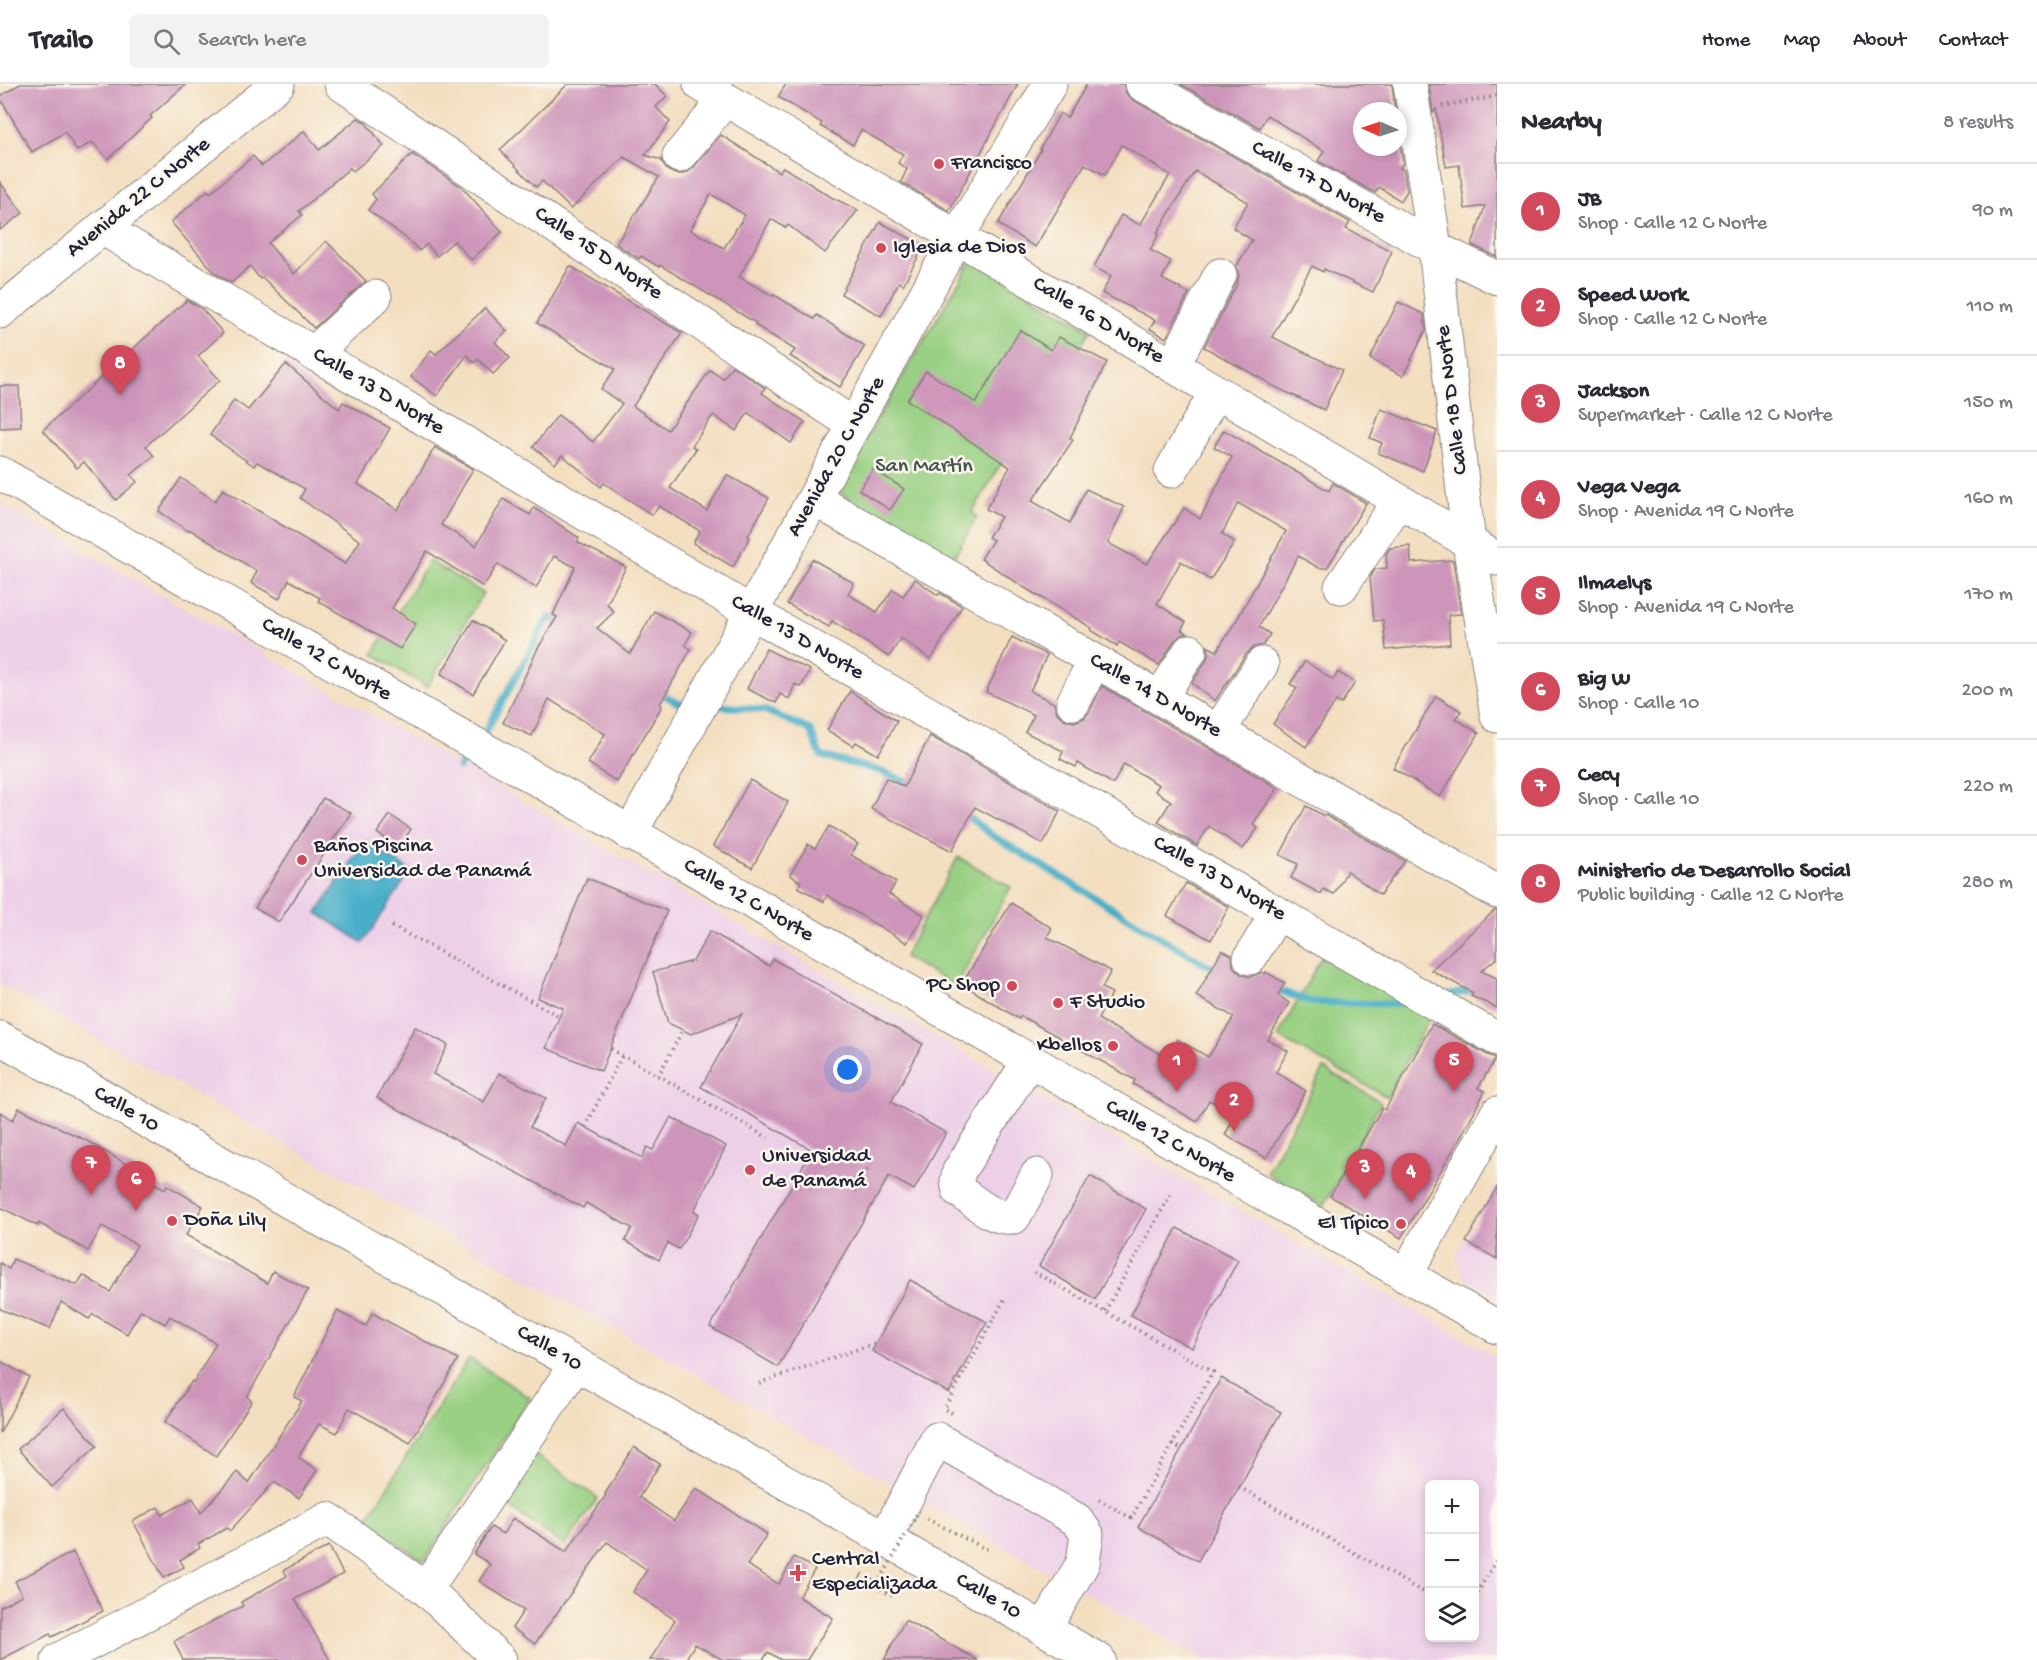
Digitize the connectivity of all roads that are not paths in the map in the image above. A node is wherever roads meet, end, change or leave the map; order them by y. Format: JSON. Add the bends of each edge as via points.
{"nodes":[{"id":1,"x":278,"y":84,"type":"edge"},
{"id":2,"x":341,"y":84,"type":"edge"},
{"id":3,"x":1050,"y":84,"type":"edge"},
{"id":4,"x":1142,"y":84,"type":"edge"},
{"id":5,"x":712,"y":92,"type":"edge"},
{"id":6,"x":1413,"y":97,"type":"edge"},
{"id":7,"x":679,"y":156,"type":"dead end"},
{"id":8,"x":102,"y":228,"type":"junction"},
{"id":9,"x":957,"y":237,"type":"junction"},
{"id":10,"x":1435,"y":248,"type":"junction"},
{"id":11,"x":1220,"y":274,"type":"dead end"},
{"id":12,"x":1497,"y":278,"type":"edge"},
{"id":13,"x":375,"y":297,"type":"dead end"},
{"id":14,"x":0,"y":312,"type":"edge"},
{"id":15,"x":313,"y":354,"type":"junction"},
{"id":16,"x":1173,"y":366,"type":"junction"},
{"id":17,"x":1216,"y":392,"type":"junction"},
{"id":18,"x":854,"y":425,"type":"junction"},
{"id":19,"x":1171,"y":471,"type":"dead end"},
{"id":20,"x":0,"y":473,"type":"edge"},
{"id":21,"x":814,"y":499,"type":"junction"},
{"id":22,"x":1399,"y":501,"type":"junction"},
{"id":23,"x":1483,"y":551,"type":"edge"},
{"id":24,"x":1341,"y":587,"type":"dead end"},
{"id":25,"x":751,"y":612,"type":"junction"},
{"id":26,"x":1190,"y":651,"type":"dead end"},
{"id":27,"x":1094,"y":661,"type":"junction"},
{"id":28,"x":1262,"y":664,"type":"dead end"},
{"id":29,"x":1160,"y":698,"type":"junction"},
{"id":30,"x":1073,"y":703,"type":"dead end"},
{"id":31,"x":1497,"y":716,"type":"edge"},
{"id":32,"x":1218,"y":732,"type":"junction"},
{"id":33,"x":630,"y":834,"type":"junction"},
{"id":34,"x":1497,"y":892,"type":"edge"},
{"id":35,"x":1277,"y":913,"type":"junction"},
{"id":36,"x":1250,"y":958,"type":"dead end"},
{"id":37,"x":0,"y":1038,"type":"edge"},
{"id":38,"x":1497,"y":1039,"type":"edge"},
{"id":39,"x":1029,"y":1061,"type":"junction"},
{"id":40,"x":1497,"y":1113,"type":"edge"},
{"id":41,"x":1037,"y":1175,"type":"dead end"},
{"id":42,"x":1405,"y":1276,"type":"junction"},
{"id":43,"x":1497,"y":1327,"type":"edge"},
{"id":44,"x":576,"y":1364,"type":"junction"},
{"id":45,"x":885,"y":1539,"type":"junction"},
{"id":46,"x":426,"y":1589,"type":"junction"},
{"id":47,"x":1044,"y":1629,"type":"junction"},
{"id":48,"x":58,"y":1660,"type":"edge"},
{"id":49,"x":500,"y":1660,"type":"edge"},
{"id":50,"x":1099,"y":1660,"type":"edge"}],
"edges":[{"from":1,"to":8,"type":"street","name":"Avenida 22 C Norte"},
{"from":2,"to":18,"type":"street","name":"Calle 15 D Norte"},
{"from":3,"to":9,"type":"street","name":"Avenida 20 C Norte"},
{"from":4,"to":10,"type":"street","name":"Calle 17 D Norte"},
{"from":5,"to":7,"type":"street"},
{"from":5,"to":9,"type":"street","name":"Calle 16 D Norte"},
{"from":6,"to":10,"type":"street","name":"Calle 18 D Norte"},
{"from":8,"to":14,"type":"street","name":"Avenida 22 C Norte"},
{"from":8,"to":15,"type":"street","name":"Calle 13 D Norte"},
{"from":9,"to":16,"type":"street","name":"Calle 16 D Norte"},
{"from":9,"to":18,"type":"street","name":"Avenida 20 C Norte"},
{"from":10,"to":12,"type":"street","name":"Calle 17 D Norte"},
{"from":10,"to":23,"type":"street","name":"Calle 18 D Norte"},
{"from":11,"to":16,"type":"street"},
{"from":13,"to":15,"type":"street"},
{"from":15,"to":25,"type":"street","name":"Calle 13 D Norte"},
{"from":16,"to":17,"type":"street","name":"Calle 16 D Norte"},
{"from":17,"to":19,"type":"street"},
{"from":17,"to":22,"type":"street","name":"Calle 16 D Norte"},
{"from":18,"to":21,"type":"street","name":"Avenida 20 C Norte"},
{"from":20,"to":33,"type":"street","name":"Calle 12 C Norte"},
{"from":21,"to":25,"type":"street","name":"Avenida 20 C Norte"},
{"from":21,"to":27,"type":"street","name":"Calle 14 D Norte"},
{"from":22,"to":23,"type":"street","name":"Calle 16 D Norte"},
{"from":22,"to":24,"type":"street"},
{"from":23,"to":31,"type":"street","name":"Calle 18 D Norte"},
{"from":25,"to":33,"type":"street","name":"Avenida 20 C Norte"},
{"from":25,"to":35,"type":"street","name":"Calle 13 D Norte"},
{"from":26,"to":29,"type":"street"},
{"from":27,"to":29,"type":"street","name":"Calle 14 D Norte"},
{"from":27,"to":30,"type":"street"},
{"from":28,"to":32,"type":"street"},
{"from":29,"to":32,"type":"street","name":"Calle 14 D Norte"},
{"from":32,"to":34,"type":"street","name":"Calle 14 D Norte"},
{"from":33,"to":39,"type":"street","name":"Calle 12 C Norte"},
{"from":35,"to":36,"type":"street"},
{"from":35,"to":38,"type":"street","name":"Calle 13 D Norte"},
{"from":37,"to":44,"type":"street","name":"Calle 10"},
{"from":39,"to":41,"type":"street","via":[[959,1171],[957,1182],[959,1191],[1005,1219],[1014,1217]]},
{"from":39,"to":42,"type":"street","name":"Calle 12 C Norte"},
{"from":40,"to":42,"type":"street"},
{"from":42,"to":43,"type":"street","name":"Calle 12 C Norte"},
{"from":44,"to":45,"type":"street","name":"Calle 10"},
{"from":44,"to":46,"type":"street"},
{"from":45,"to":47,"type":"street","name":"Calle 10"},
{"from":45,"to":47,"type":"street","via":[[937,1439],[1077,1521],[1087,1534],[1083,1563]]},
{"from":46,"to":48,"type":"street","via":[[328,1519]]},
{"from":46,"to":49,"type":"street"},
{"from":47,"to":50,"type":"street","name":"Calle 10"}]}
